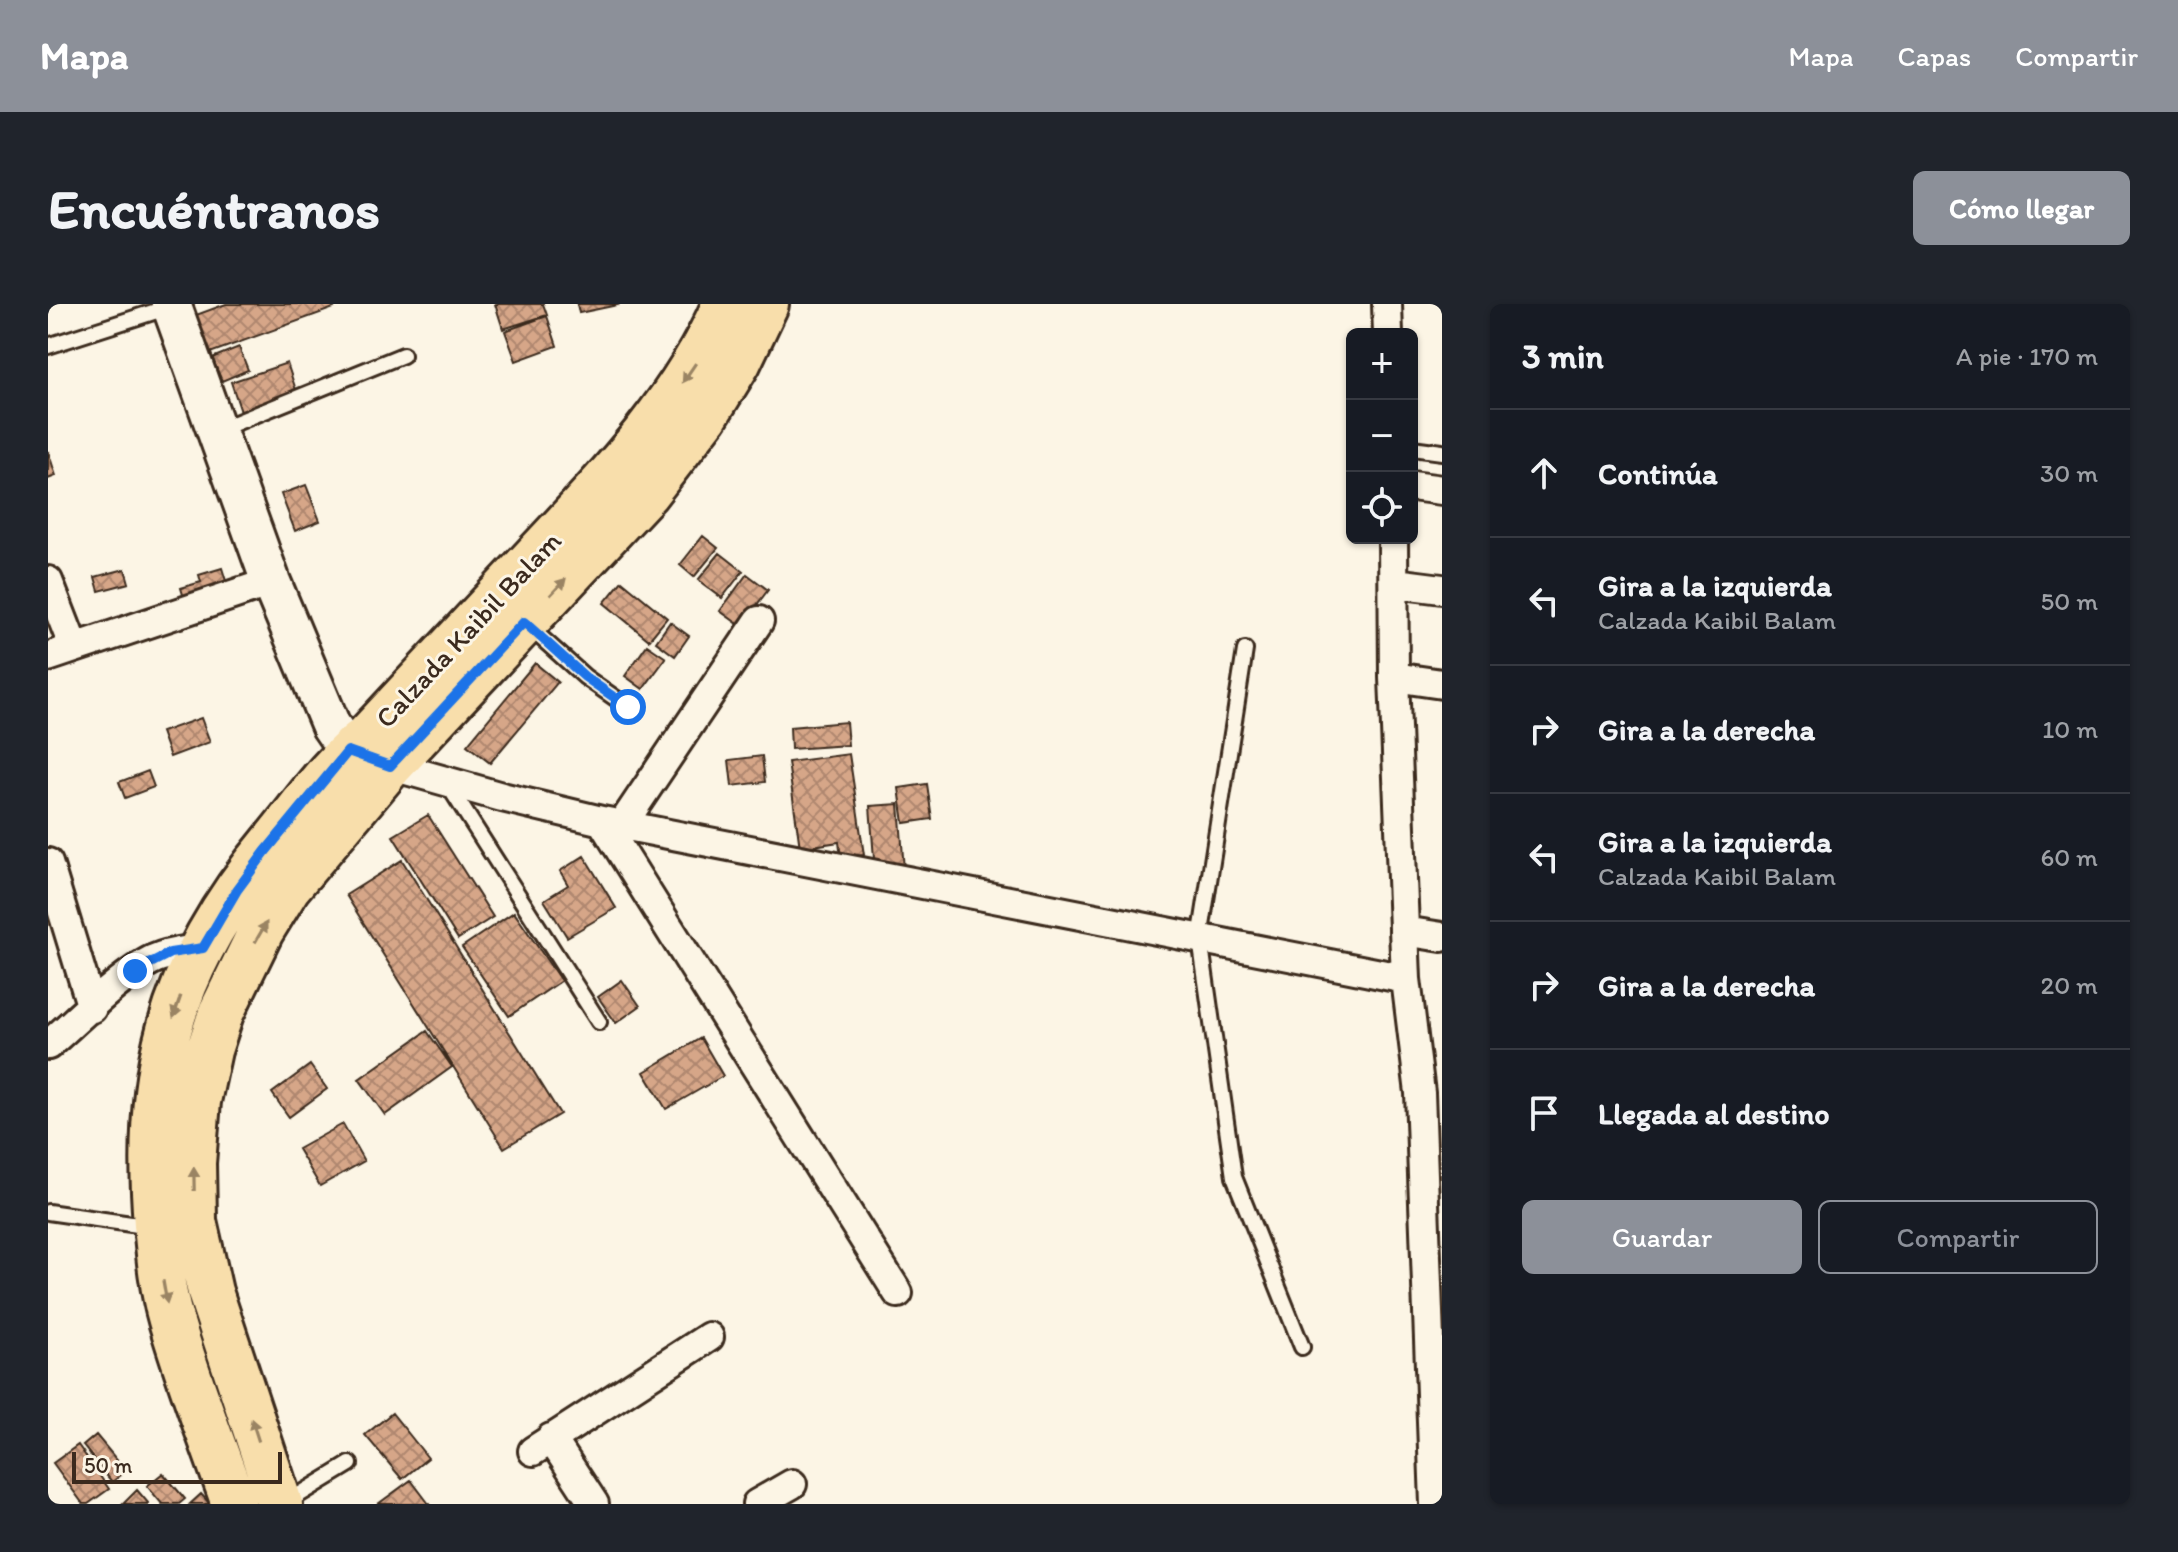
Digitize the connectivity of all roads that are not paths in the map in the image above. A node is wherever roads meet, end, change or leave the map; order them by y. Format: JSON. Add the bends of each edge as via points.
{"nodes":[{"id":1,"x":725,"y":304,"type":"edge"},
{"id":2,"x":766,"y":304,"type":"edge"},
{"id":3,"x":1387,"y":304,"type":"edge"},
{"id":4,"x":172,"y":305,"type":"edge"},
{"id":5,"x":1388,"y":328,"type":"edge"},
{"id":6,"x":48,"y":346,"type":"edge"},
{"id":7,"x":403,"y":355,"type":"dead end"},
{"id":8,"x":218,"y":430,"type":"junction"},
{"id":9,"x":1418,"y":449,"type":"edge"},
{"id":10,"x":1442,"y":452,"type":"edge"},
{"id":11,"x":1418,"y":487,"type":"edge"},
{"id":12,"x":1442,"y":490,"type":"edge"},
{"id":13,"x":1393,"y":544,"type":"edge"},
{"id":14,"x":48,"y":581,"type":"edge"},
{"id":15,"x":271,"y":582,"type":"junction"},
{"id":16,"x":1395,"y":583,"type":"junction"},
{"id":17,"x":1442,"y":589,"type":"edge"},
{"id":18,"x":759,"y":621,"type":"dead end"},
{"id":19,"x":524,"y":622,"type":"junction"},
{"id":20,"x":1245,"y":650,"type":"dead end"},
{"id":21,"x":61,"y":652,"type":"edge"},
{"id":22,"x":1394,"y":677,"type":"junction"},
{"id":23,"x":1442,"y":684,"type":"edge"},
{"id":24,"x":628,"y":707,"type":"dead end"},
{"id":25,"x":348,"y":751,"type":"junction"},
{"id":26,"x":390,"y":766,"type":"junction"},
{"id":27,"x":445,"y":782,"type":"junction"},
{"id":28,"x":612,"y":823,"type":"junction"},
{"id":29,"x":48,"y":863,"type":"edge"},
{"id":30,"x":1404,"y":931,"type":"junction"},
{"id":31,"x":1442,"y":937,"type":"edge"},
{"id":32,"x":1200,"y":939,"type":"junction"},
{"id":33,"x":203,"y":948,"type":"junction"},
{"id":34,"x":1406,"y":979,"type":"junction"},
{"id":35,"x":92,"y":1008,"type":"junction"},
{"id":36,"x":599,"y":1022,"type":"dead end"},
{"id":37,"x":48,"y":1045,"type":"edge"},
{"id":38,"x":1431,"y":1095,"type":"edge"},
{"id":39,"x":48,"y":1212,"type":"edge"},
{"id":40,"x":157,"y":1228,"type":"junction"},
{"id":41,"x":898,"y":1293,"type":"dead end"},
{"id":42,"x":709,"y":1337,"type":"dead end"},
{"id":43,"x":1302,"y":1347,"type":"dead end"},
{"id":44,"x":350,"y":1464,"type":"dead end"},
{"id":45,"x":792,"y":1484,"type":"dead end"},
{"id":46,"x":234,"y":1504,"type":"edge"},
{"id":47,"x":282,"y":1504,"type":"edge"},
{"id":48,"x":594,"y":1504,"type":"edge"},
{"id":49,"x":757,"y":1504,"type":"edge"},
{"id":50,"x":1435,"y":1504,"type":"edge"}],
"edges":[{"from":1,"to":25,"type":"main road","name":"Calzada Kaibil Balam","one_way":true,"via":[[692,370],[605,483],[367,737]]},
{"from":19,"to":2,"type":"main road","name":"Calzada Kaibil Balam","one_way":true,"via":[[677,455],[738,363]]},
{"from":3,"to":5,"type":"street"},
{"from":4,"to":6,"type":"lane"},
{"from":4,"to":8,"type":"street"},
{"from":7,"to":8,"type":"lane"},
{"from":8,"to":15,"type":"street"},
{"from":9,"to":10,"type":"lane"},
{"from":11,"to":12,"type":"street"},
{"from":13,"to":16,"type":"street"},
{"from":14,"to":21,"type":"street"},
{"from":15,"to":21,"type":"street"},
{"from":15,"to":25,"type":"street","via":[[331,726]]},
{"from":16,"to":17,"type":"street"},
{"from":16,"to":22,"type":"street"},
{"from":18,"to":28,"type":"street"},
{"from":19,"to":24,"type":"lane"},
{"from":19,"to":26,"type":"main road","name":"Calzada Kaibil Balam"},
{"from":20,"to":32,"type":"lane"},
{"from":22,"to":23,"type":"street"},
{"from":22,"to":30,"type":"street"},
{"from":25,"to":26,"type":"street"},
{"from":25,"to":33,"type":"main road","name":"Calzada Kaibil Balam","via":[[258,861]]},
{"from":26,"to":27,"type":"street"},
{"from":47,"to":26,"type":"main road","name":"Calzada Kaibil Balam","one_way":true,"via":[[199,1249],[193,1163],[198,1101],[221,1013],[261,931],[307,862]]},
{"from":27,"to":28,"type":"street"},
{"from":27,"to":36,"type":"lane"},
{"from":28,"to":32,"type":"street"},
{"from":28,"to":41,"type":"street"},
{"from":29,"to":35,"type":"street"},
{"from":30,"to":31,"type":"street"},
{"from":30,"to":34,"type":"street"},
{"from":32,"to":34,"type":"street"},
{"from":32,"to":43,"type":"lane","via":[[1234,1177]]},
{"from":33,"to":35,"type":"street","via":[[152,960]]},
{"from":33,"to":40,"type":"main road","name":"Calzada Kaibil Balam","one_way":true,"via":[[168,1032],[155,1113]]},
{"from":34,"to":38,"type":"street"},
{"from":35,"to":37,"type":"street"},
{"from":38,"to":50,"type":"street"},
{"from":39,"to":40,"type":"lane"},
{"from":40,"to":46,"type":"main road","name":"Calzada Kaibil Balam","one_way":true,"via":[[170,1318]]},
{"from":42,"to":48,"type":"street","via":[[542,1444]]},
{"from":44,"to":47,"type":"lane"},
{"from":45,"to":49,"type":"street"}]}
